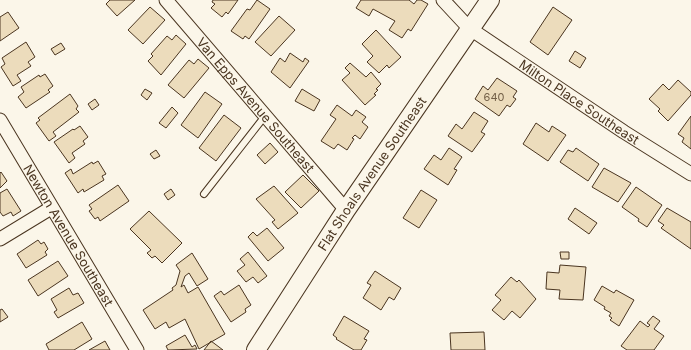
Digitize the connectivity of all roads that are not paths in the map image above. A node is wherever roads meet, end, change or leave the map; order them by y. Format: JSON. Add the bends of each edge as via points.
{"nodes":[{"id":1,"x":166,"y":0,"type":"edge"},
{"id":2,"x":443,"y":0,"type":"edge"},
{"id":3,"x":490,"y":0,"type":"edge"},
{"id":4,"x":470,"y":28,"type":"junction"},
{"id":5,"x":265,"y":116,"type":"junction"},
{"id":6,"x":0,"y":120,"type":"edge"},
{"id":7,"x":691,"y":174,"type":"edge"},
{"id":8,"x":204,"y":194,"type":"dead end"},
{"id":9,"x":51,"y":208,"type":"junction"},
{"id":10,"x":346,"y":210,"type":"junction"},
{"id":11,"x":0,"y":239,"type":"edge"},
{"id":12,"x":137,"y":350,"type":"edge"},
{"id":13,"x":256,"y":350,"type":"edge"}],
"edges":[{"from":1,"to":5,"type":"street","name":"Van Epps Avenue Southeast"},
{"from":2,"to":4,"type":"street","name":"Milton Place Southeast"},
{"from":3,"to":4,"type":"street","name":"Flat Shoals Avenue Southeast"},
{"from":4,"to":7,"type":"street","name":"Milton Place Southeast"},
{"from":4,"to":10,"type":"street","name":"Flat Shoals Avenue Southeast"},
{"from":5,"to":8,"type":"lane"},
{"from":5,"to":10,"type":"street","name":"Van Epps Avenue Southeast"},
{"from":6,"to":9,"type":"street","name":"Newton Avenue Southeast"},
{"from":9,"to":11,"type":"street"},
{"from":9,"to":12,"type":"street","name":"Newton Avenue Southeast"},
{"from":10,"to":13,"type":"street","name":"Flat Shoals Avenue Southeast"}]}
